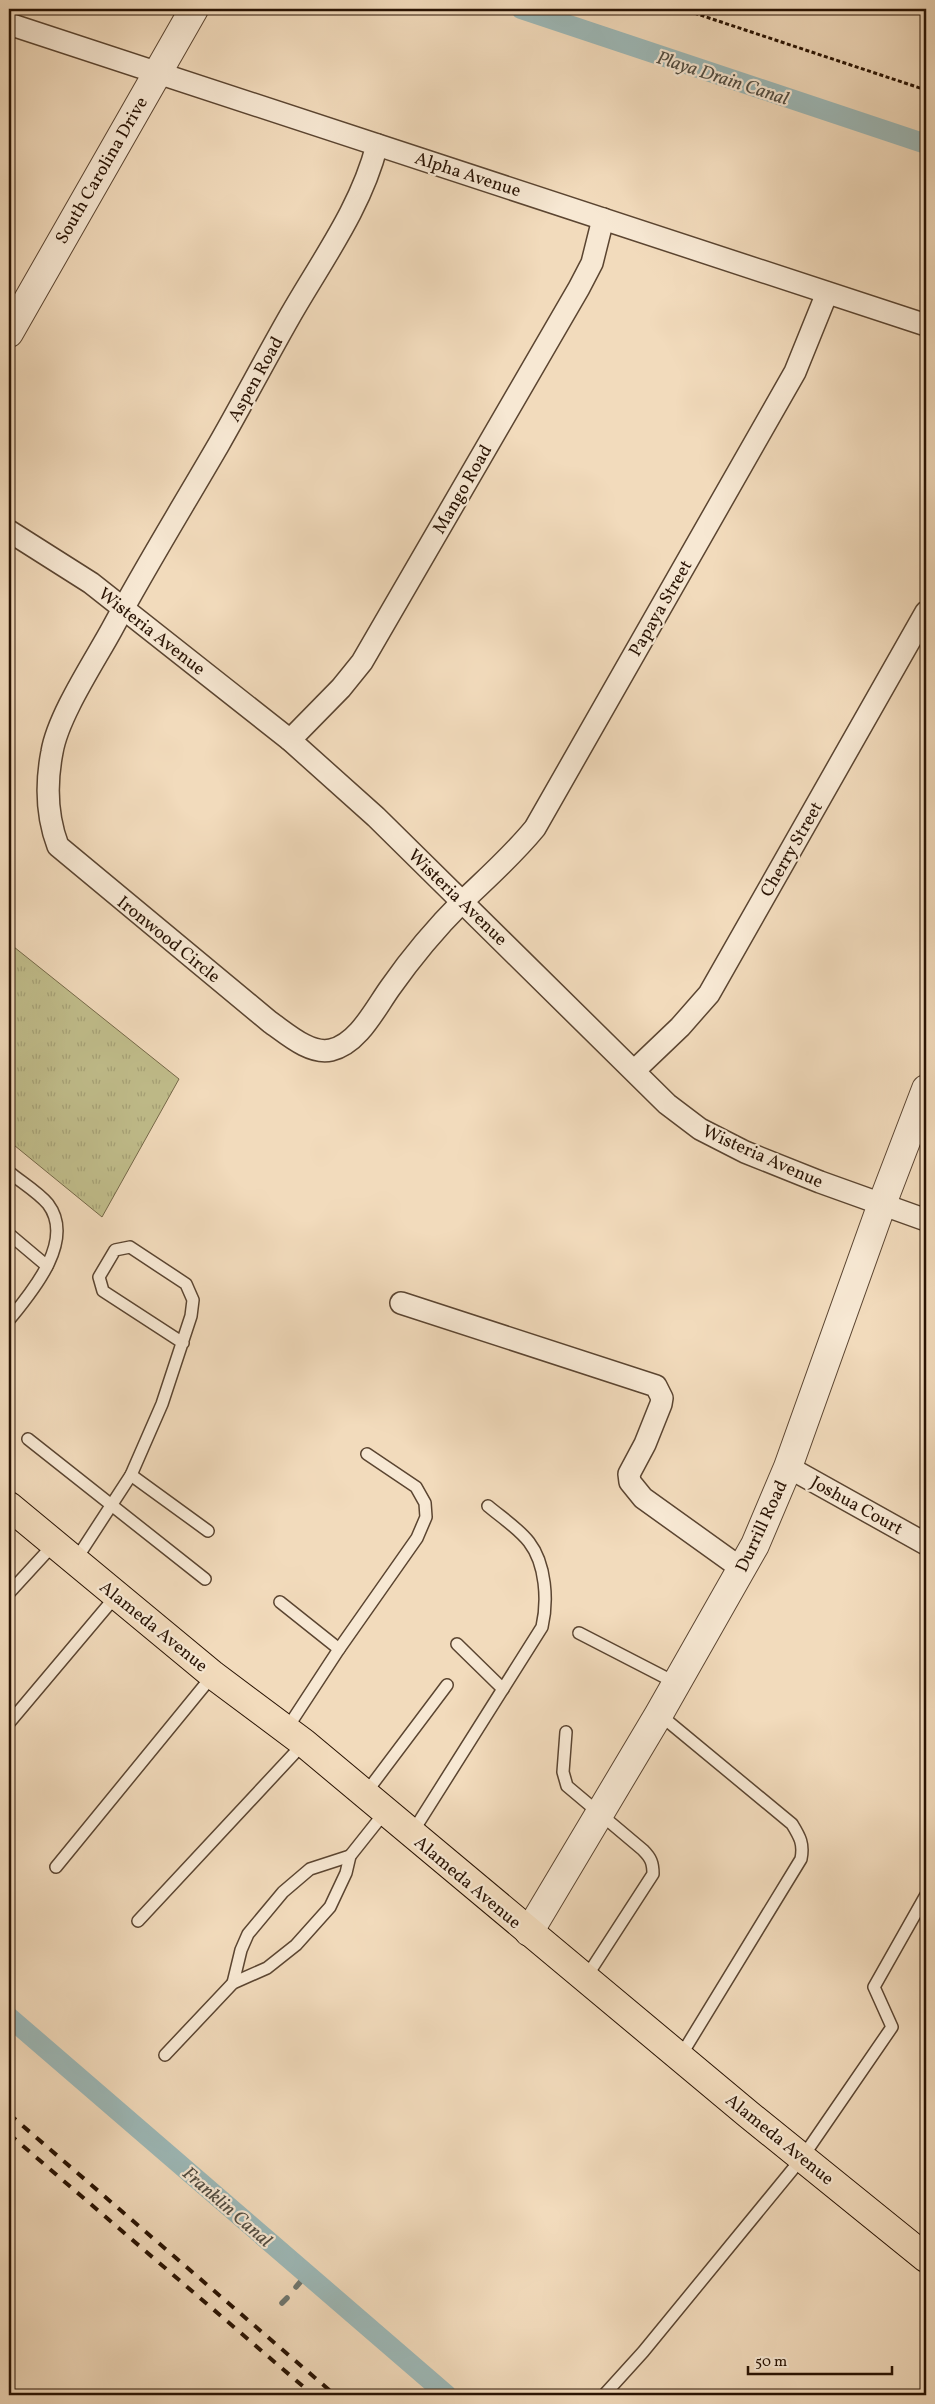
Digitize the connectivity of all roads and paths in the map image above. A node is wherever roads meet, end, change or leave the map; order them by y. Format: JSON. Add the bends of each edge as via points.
{"nodes":[{"id":1,"x":194,"y":9,"type":"edge"},
{"id":2,"x":682,"y":9,"type":"edge"},
{"id":3,"x":9,"y":24,"type":"edge"},
{"id":4,"x":157,"y":72,"type":"junction"},
{"id":5,"x":926,"y":90,"type":"edge"},
{"id":6,"x":377,"y":145,"type":"junction"},
{"id":7,"x":604,"y":219,"type":"junction"},
{"id":8,"x":827,"y":293,"type":"junction"},
{"id":9,"x":926,"y":326,"type":"edge"},
{"id":10,"x":9,"y":332,"type":"edge"},
{"id":11,"x":9,"y":531,"type":"edge"},
{"id":12,"x":123,"y":609,"type":"junction"},
{"id":13,"x":926,"y":612,"type":"edge"},
{"id":14,"x":290,"y":740,"type":"junction"},
{"id":15,"x":463,"y":902,"type":"junction"},
{"id":16,"x":635,"y":1070,"type":"junction"},
{"id":17,"x":926,"y":1089,"type":"edge"},
{"id":18,"x":9,"y":1172,"type":"edge"},
{"id":19,"x":882,"y":1204,"type":"junction"},
{"id":20,"x":926,"y":1220,"type":"edge"},
{"id":21,"x":9,"y":1234,"type":"edge"},
{"id":22,"x":47,"y":1266,"type":"junction"},
{"id":23,"x":401,"y":1303,"type":"dead end"},
{"id":24,"x":9,"y":1320,"type":"edge"},
{"id":25,"x":183,"y":1343,"type":"junction"},
{"id":26,"x":28,"y":1439,"type":"dead end"},
{"id":27,"x":367,"y":1454,"type":"dead end"},
{"id":28,"x":788,"y":1467,"type":"junction"},
{"id":29,"x":130,"y":1474,"type":"junction"},
{"id":30,"x":110,"y":1505,"type":"junction"},
{"id":31,"x":9,"y":1506,"type":"edge"},
{"id":32,"x":488,"y":1506,"type":"dead end"},
{"id":33,"x":208,"y":1532,"type":"dead end"},
{"id":34,"x":55,"y":1542,"type":"junction"},
{"id":35,"x":926,"y":1544,"type":"edge"},
{"id":36,"x":75,"y":1560,"type":"junction"},
{"id":37,"x":742,"y":1569,"type":"junction"},
{"id":38,"x":205,"y":1579,"type":"dead end"},
{"id":39,"x":9,"y":1593,"type":"edge"},
{"id":40,"x":116,"y":1596,"type":"junction"},
{"id":41,"x":280,"y":1602,"type":"dead end"},
{"id":42,"x":579,"y":1633,"type":"dead end"},
{"id":43,"x":457,"y":1644,"type":"dead end"},
{"id":44,"x":339,"y":1648,"type":"junction"},
{"id":45,"x":213,"y":1675,"type":"junction"},
{"id":46,"x":676,"y":1683,"type":"junction"},
{"id":47,"x":447,"y":1685,"type":"dead end"},
{"id":48,"x":503,"y":1689,"type":"junction"},
{"id":49,"x":659,"y":1714,"type":"junction"},
{"id":50,"x":9,"y":1723,"type":"edge"},
{"id":51,"x":566,"y":1732,"type":"dead end"},
{"id":52,"x":295,"y":1736,"type":"junction"},
{"id":53,"x":375,"y":1803,"type":"junction"},
{"id":54,"x":599,"y":1812,"type":"junction"},
{"id":55,"x":411,"y":1835,"type":"junction"},
{"id":56,"x":350,"y":1856,"type":"junction"},
{"id":57,"x":56,"y":1867,"type":"dead end"},
{"id":58,"x":926,"y":1896,"type":"edge"},
{"id":59,"x":138,"y":1921,"type":"dead end"},
{"id":60,"x":529,"y":1932,"type":"junction"},
{"id":61,"x":585,"y":1979,"type":"junction"},
{"id":62,"x":233,"y":1983,"type":"junction"},
{"id":63,"x":165,"y":2055,"type":"dead end"},
{"id":64,"x":680,"y":2057,"type":"junction"},
{"id":65,"x":802,"y":2158,"type":"junction"},
{"id":66,"x":926,"y":2258,"type":"edge"},
{"id":67,"x":604,"y":2395,"type":"edge"}],
"edges":[{"from":1,"to":4,"type":"street","name":"South Carolina Drive"},
{"from":2,"to":5,"type":"path"},
{"from":3,"to":4,"type":"street","name":"Alpha Avenue"},
{"from":4,"to":6,"type":"street","name":"Alpha Avenue"},
{"from":4,"to":10,"type":"street","name":"South Carolina Drive"},
{"from":6,"to":7,"type":"street","name":"Alpha Avenue"},
{"from":6,"to":12,"type":"street","name":"Aspen Road","via":[[371,168],[345,226],[291,314]]},
{"from":7,"to":8,"type":"street","name":"Alpha Avenue"},
{"from":7,"to":14,"type":"street","name":"Mango Road","via":[[592,263],[362,662]]},
{"from":8,"to":9,"type":"street","name":"Alpha Avenue"},
{"from":8,"to":15,"type":"street","name":"Papaya Street","via":[[795,372],[535,828],[496,872]]},
{"from":11,"to":12,"type":"street","name":"Wisteria Avenue","via":[[91,583]]},
{"from":12,"to":14,"type":"street","name":"Wisteria Avenue"},
{"from":12,"to":15,"type":"street","name":"Ironwood Circle","via":[[63,720],[52,752],[48,804],[50,827],[58,846],[87,872],[270,1022],[302,1044],[329,1051],[358,1032],[410,962]]},
{"from":13,"to":16,"type":"street","name":"Cherry Street","via":[[709,994]]},
{"from":14,"to":15,"type":"street","name":"Wisteria Avenue","via":[[376,816]]},
{"from":15,"to":16,"type":"street","name":"Wisteria Avenue"},
{"from":16,"to":19,"type":"street","name":"Wisteria Avenue","via":[[667,1104],[700,1129],[820,1182]]},
{"from":17,"to":19,"type":"street","name":"Durrill Road"},
{"from":18,"to":22,"type":"lane","via":[[47,1204],[54,1216],[56,1234]]},
{"from":19,"to":20,"type":"street","name":"Wisteria Avenue"},
{"from":19,"to":28,"type":"street","name":"Durrill Road"},
{"from":21,"to":22,"type":"lane"},
{"from":22,"to":24,"type":"lane"},
{"from":23,"to":37,"type":"street","via":[[656,1386],[662,1404],[646,1444],[629,1474],[630,1482],[643,1498]]},
{"from":25,"to":25,"type":"lane","via":[[193,1300],[186,1284],[130,1247],[115,1250],[99,1277],[103,1291]]},
{"from":25,"to":29,"type":"lane","via":[[162,1404]]},
{"from":26,"to":30,"type":"lane"},
{"from":27,"to":44,"type":"lane","via":[[416,1488],[425,1503],[426,1517],[417,1538]]},
{"from":28,"to":35,"type":"street","name":"Joshua Court"},
{"from":28,"to":37,"type":"street","name":"Durrill Road"},
{"from":29,"to":30,"type":"lane"},
{"from":29,"to":33,"type":"lane"},
{"from":30,"to":36,"type":"lane"},
{"from":30,"to":38,"type":"lane"},
{"from":31,"to":34,"type":"main road","name":"Alameda Avenue"},
{"from":32,"to":48,"type":"lane","via":[[529,1542],[540,1566],[545,1594],[542,1627]]},
{"from":34,"to":36,"type":"main road","name":"Alameda Avenue"},
{"from":34,"to":39,"type":"lane"},
{"from":36,"to":40,"type":"main road","name":"Alameda Avenue"},
{"from":37,"to":46,"type":"street","name":"Durrill Road"},
{"from":40,"to":45,"type":"main road","name":"Alameda Avenue"},
{"from":40,"to":50,"type":"lane"},
{"from":41,"to":44,"type":"lane"},
{"from":42,"to":46,"type":"lane"},
{"from":43,"to":48,"type":"lane"},
{"from":44,"to":52,"type":"lane"},
{"from":45,"to":52,"type":"main road","name":"Alameda Avenue"},
{"from":45,"to":57,"type":"lane"},
{"from":46,"to":49,"type":"street","name":"Durrill Road"},
{"from":47,"to":53,"type":"lane"},
{"from":48,"to":55,"type":"lane"},
{"from":49,"to":54,"type":"street","name":"Durrill Road"},
{"from":49,"to":64,"type":"lane","via":[[792,1824],[801,1838],[803,1850],[801,1859]]},
{"from":51,"to":54,"type":"lane","via":[[564,1779]]},
{"from":52,"to":53,"type":"main road","name":"Alameda Avenue"},
{"from":52,"to":59,"type":"lane"},
{"from":53,"to":55,"type":"main road","name":"Alameda Avenue"},
{"from":53,"to":56,"type":"lane"},
{"from":54,"to":60,"type":"street","name":"Durrill Road"},
{"from":54,"to":61,"type":"lane","via":[[650,1858],[652,1874]]},
{"from":55,"to":60,"type":"main road","name":"Alameda Avenue"},
{"from":56,"to":62,"type":"lane","via":[[330,1907],[296,1945],[267,1968]]},
{"from":56,"to":62,"type":"lane","via":[[310,1868],[283,1892],[248,1934]]},
{"from":58,"to":65,"type":"lane","via":[[874,1987],[892,2027]]},
{"from":60,"to":61,"type":"main road","name":"Alameda Avenue"},
{"from":61,"to":64,"type":"main road","name":"Alameda Avenue"},
{"from":62,"to":63,"type":"lane"},
{"from":64,"to":65,"type":"main road","name":"Alameda Avenue"},
{"from":65,"to":66,"type":"main road","name":"Alameda Avenue"},
{"from":65,"to":67,"type":"lane"}]}
